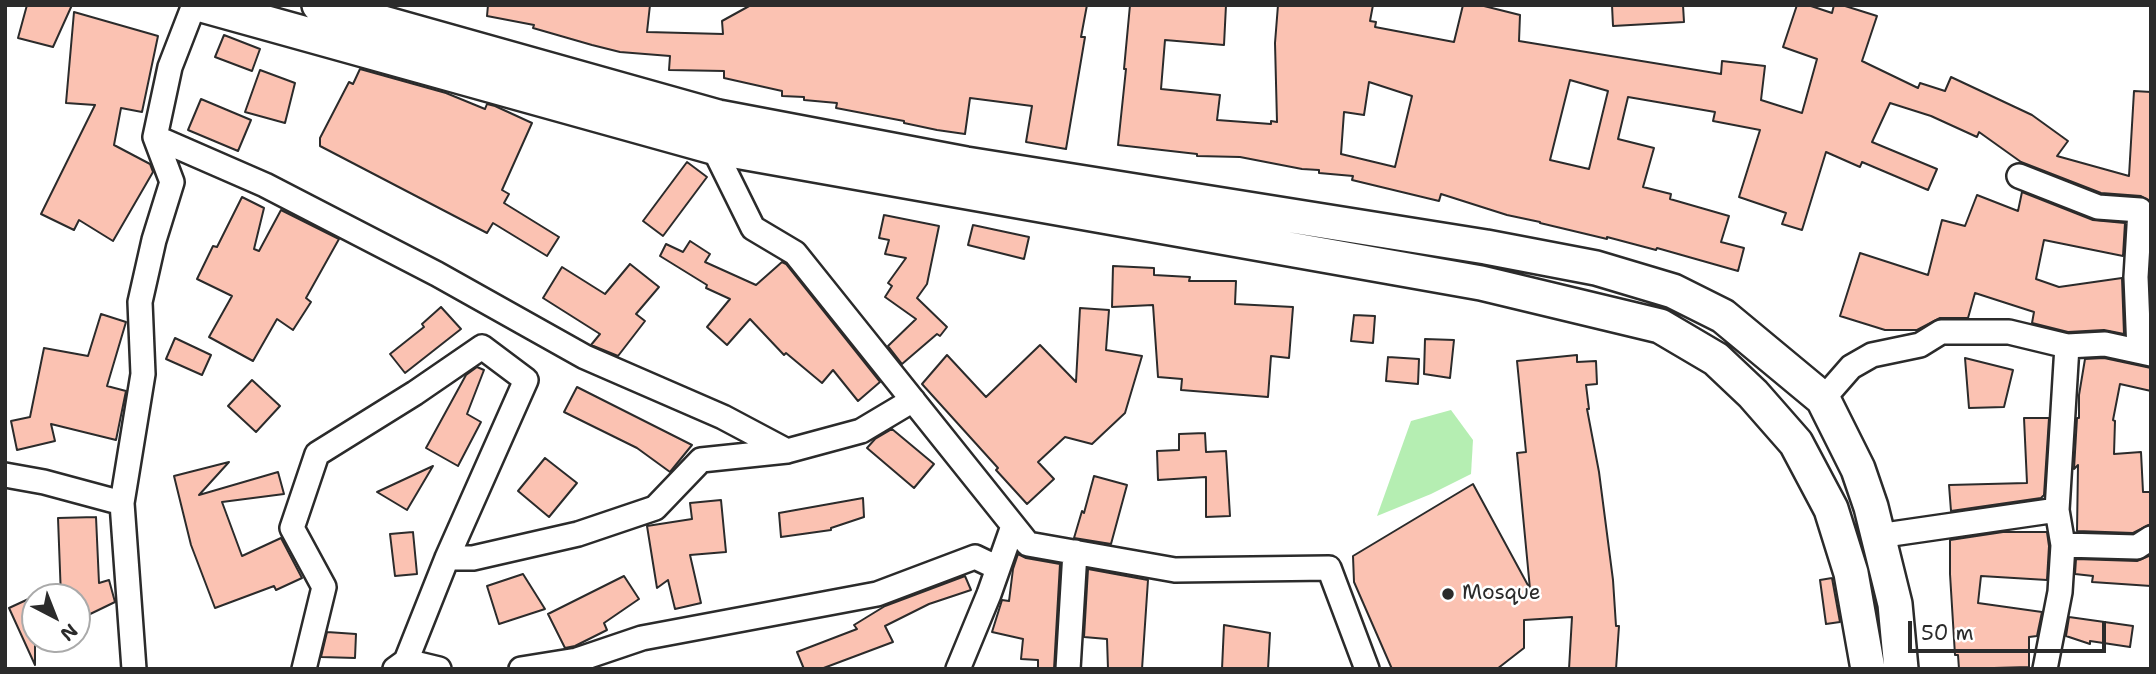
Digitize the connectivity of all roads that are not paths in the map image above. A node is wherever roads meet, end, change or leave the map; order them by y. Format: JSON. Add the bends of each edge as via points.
{"nodes":[{"id":1,"x":194,"y":5,"type":"edge"},
{"id":2,"x":202,"y":5,"type":"edge"},
{"id":3,"x":319,"y":5,"type":"edge"},
{"id":4,"x":716,"y":132,"type":"junction"},
{"id":5,"x":155,"y":136,"type":"junction"},
{"id":6,"x":2019,"y":176,"type":"dead end"},
{"id":7,"x":1486,"y":247,"type":"junction"},
{"id":8,"x":1481,"y":283,"type":"junction"},
{"id":9,"x":2067,"y":346,"type":"junction"},
{"id":10,"x":2145,"y":353,"type":"edge"},
{"id":11,"x":1823,"y":399,"type":"junction"},
{"id":12,"x":913,"y":400,"type":"junction"},
{"id":13,"x":787,"y":451,"type":"junction"},
{"id":14,"x":5,"y":475,"type":"edge"},
{"id":15,"x":122,"y":503,"type":"junction"},
{"id":16,"x":2057,"y":510,"type":"junction"},
{"id":17,"x":1013,"y":526,"type":"junction"},
{"id":18,"x":1878,"y":536,"type":"junction"},
{"id":19,"x":2151,"y":538,"type":"edge"},
{"id":20,"x":2063,"y":545,"type":"junction"},
{"id":21,"x":1075,"y":552,"type":"junction"},
{"id":22,"x":447,"y":558,"type":"junction"},
{"id":23,"x":998,"y":568,"type":"junction"},
{"id":24,"x":401,"y":665,"type":"edge"},
{"id":25,"x":134,"y":669,"type":"edge"},
{"id":26,"x":304,"y":669,"type":"edge"},
{"id":27,"x":439,"y":669,"type":"edge"},
{"id":28,"x":521,"y":669,"type":"edge"},
{"id":29,"x":958,"y":669,"type":"edge"},
{"id":30,"x":1068,"y":669,"type":"edge"},
{"id":31,"x":1367,"y":669,"type":"edge"},
{"id":32,"x":1868,"y":669,"type":"edge"},
{"id":33,"x":1901,"y":669,"type":"edge"},
{"id":34,"x":2045,"y":669,"type":"edge"}],
"edges":[{"from":1,"to":5,"type":"street","via":[[170,67]]},
{"from":2,"to":4,"type":"main road"},
{"from":3,"to":4,"type":"main road"},
{"from":4,"to":7,"type":"main road","via":[[966,164]]},
{"from":4,"to":8,"type":"main road"},
{"from":4,"to":12,"type":"street","via":[[753,228],[795,253]]},
{"from":5,"to":13,"type":"street","via":[[265,185],[585,356],[723,417]]},
{"from":5,"to":15,"type":"street","via":[[172,182],[140,302],[143,374]]},
{"from":6,"to":10,"type":"street","via":[[2098,207],[2140,210],[2136,277]]},
{"from":7,"to":8,"type":"main road"},
{"from":7,"to":11,"type":"main road","via":[[1596,268],[1673,291],[1723,316]]},
{"from":8,"to":32,"type":"main road","via":[[1660,326],[1716,359],[1753,394],[1796,443],[1831,509],[1851,573]]},
{"from":9,"to":10,"type":"street","via":[[2105,344]]},
{"from":9,"to":11,"type":"street","via":[[2009,332],[1941,332],[1920,345],[1872,355],[1850,367]]},
{"from":9,"to":16,"type":"street"},
{"from":11,"to":18,"type":"main road","via":[[1858,469]]},
{"from":12,"to":13,"type":"street","via":[[861,431]]},
{"from":12,"to":17,"type":"street"},
{"from":13,"to":22,"type":"street","via":[[701,460],[655,508],[578,534],[474,558]]},
{"from":14,"to":15,"type":"street"},
{"from":15,"to":25,"type":"street"},
{"from":16,"to":18,"type":"street"},
{"from":16,"to":20,"type":"street"},
{"from":17,"to":21,"type":"street","via":[[1028,544]]},
{"from":17,"to":23,"type":"street"},
{"from":18,"to":33,"type":"main road","via":[[1895,604]]},
{"from":19,"to":20,"type":"street","via":[[2137,547]]},
{"from":20,"to":34,"type":"street","via":[[2060,592]]},
{"from":21,"to":30,"type":"street"},
{"from":21,"to":31,"type":"street","via":[[1175,570],[1329,568]]},
{"from":22,"to":24,"type":"street"},
{"from":22,"to":26,"type":"street","via":[[526,380],[482,347],[317,454],[292,528],[324,587]]},
{"from":23,"to":28,"type":"street","via":[[975,557],[877,594],[642,638],[577,660]]},
{"from":23,"to":29,"type":"street"},
{"from":24,"to":27,"type":"street"}]}
